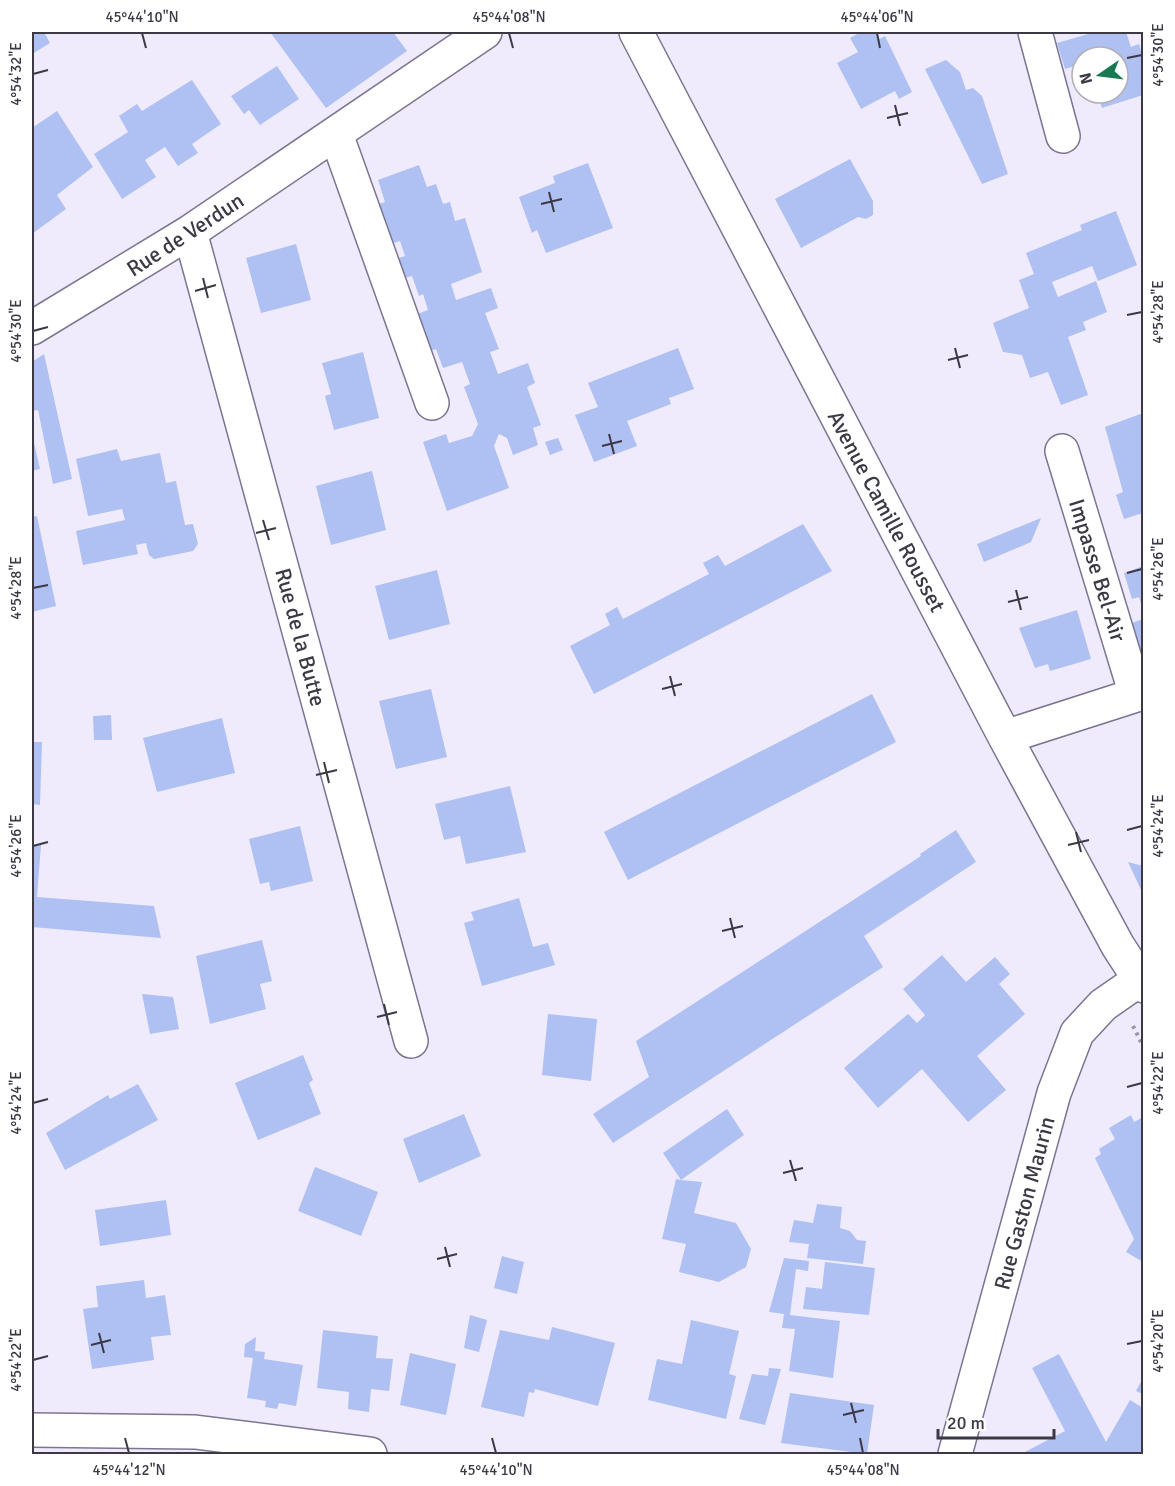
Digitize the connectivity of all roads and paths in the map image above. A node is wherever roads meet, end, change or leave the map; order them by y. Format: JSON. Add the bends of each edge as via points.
{"nodes":[{"id":1,"x":485,"y":32,"type":"edge"},
{"id":2,"x":636,"y":32,"type":"edge"},
{"id":3,"x":1035,"y":32,"type":"edge"},
{"id":4,"x":336,"y":134,"type":"junction"},
{"id":5,"x":1063,"y":135,"type":"dead end"},
{"id":6,"x":190,"y":232,"type":"junction"},
{"id":7,"x":32,"y":328,"type":"edge"},
{"id":8,"x":432,"y":403,"type":"dead end"},
{"id":9,"x":1062,"y":451,"type":"dead end"},
{"id":10,"x":1005,"y":737,"type":"junction"},
{"id":11,"x":1141,"y":983,"type":"edge"},
{"id":12,"x":411,"y":1041,"type":"dead end"},
{"id":13,"x":32,"y":1430,"type":"edge"},
{"id":14,"x":370,"y":1455,"type":"edge"},
{"id":15,"x":955,"y":1455,"type":"edge"}],
"edges":[{"from":1,"to":4,"type":"street","name":"Rue de Verdun"},
{"from":2,"to":10,"type":"street","name":"Avenue Camille Rousset"},
{"from":3,"to":5,"type":"street"},
{"from":4,"to":6,"type":"street","name":"Rue de Verdun"},
{"from":4,"to":8,"type":"street"},
{"from":6,"to":7,"type":"street","name":"Rue de Verdun"},
{"from":6,"to":12,"type":"street","name":"Rue de la Butte"},
{"from":9,"to":10,"type":"street","name":"Impasse Bel-Air","via":[[1136,695]]},
{"from":10,"to":11,"type":"street","name":"Avenue Camille Rousset"},
{"from":11,"to":15,"type":"street","name":"Rue Gaston Maurin","via":[[1103,1005],[1077,1033],[1054,1093]]},
{"from":13,"to":14,"type":"street","via":[[195,1432]]}]}
